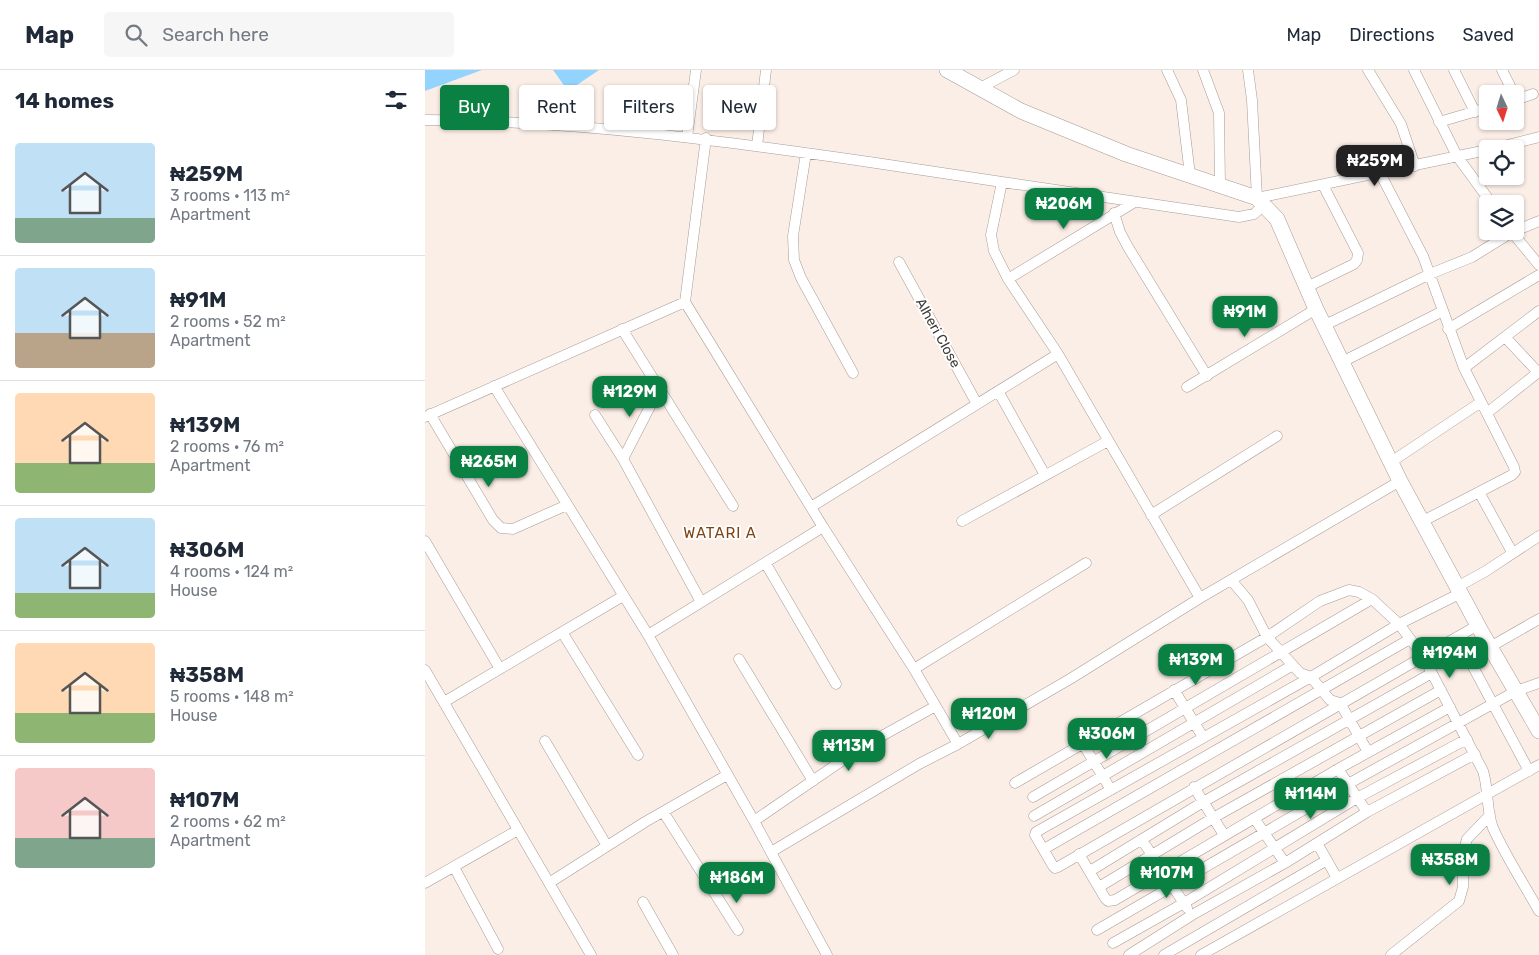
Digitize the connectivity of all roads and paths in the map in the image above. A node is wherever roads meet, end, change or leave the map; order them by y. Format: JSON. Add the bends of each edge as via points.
{"nodes":[{"id":1,"x":696,"y":70,"type":"edge"},
{"id":2,"x":766,"y":70,"type":"edge"},
{"id":3,"x":947,"y":70,"type":"edge"},
{"id":4,"x":1014,"y":70,"type":"edge"},
{"id":5,"x":1167,"y":70,"type":"edge"},
{"id":6,"x":1203,"y":70,"type":"edge"},
{"id":7,"x":1247,"y":70,"type":"edge"},
{"id":8,"x":1368,"y":70,"type":"edge"},
{"id":9,"x":1413,"y":70,"type":"edge"},
{"id":10,"x":1454,"y":70,"type":"edge"},
{"id":11,"x":1502,"y":70,"type":"edge"},
{"id":12,"x":1509,"y":85,"type":"edge"},
{"id":13,"x":980,"y":88,"type":"junction"},
{"id":14,"x":1533,"y":94,"type":"dead end"},
{"id":15,"x":1524,"y":96,"type":"edge"},
{"id":16,"x":1479,"y":111,"type":"edge"},
{"id":17,"x":1475,"y":112,"type":"junction"},
{"id":18,"x":425,"y":120,"type":"edge"},
{"id":19,"x":1439,"y":122,"type":"junction"},
{"id":20,"x":687,"y":136,"type":"junction"},
{"id":21,"x":706,"y":138,"type":"junction"},
{"id":22,"x":1539,"y":138,"type":"edge"},
{"id":23,"x":1524,"y":142,"type":"edge"},
{"id":24,"x":757,"y":146,"type":"junction"},
{"id":25,"x":1479,"y":152,"type":"edge"},
{"id":26,"x":806,"y":153,"type":"junction"},
{"id":27,"x":1457,"y":156,"type":"junction"},
{"id":28,"x":1415,"y":166,"type":"junction"},
{"id":29,"x":1380,"y":173,"type":"junction"},
{"id":30,"x":1190,"y":175,"type":"junction"},
{"id":31,"x":1002,"y":182,"type":"junction"},
{"id":32,"x":1323,"y":185,"type":"junction"},
{"id":33,"x":1220,"y":186,"type":"junction"},
{"id":34,"x":1485,"y":195,"type":"edge"},
{"id":35,"x":1133,"y":202,"type":"junction"},
{"id":36,"x":1261,"y":202,"type":"junction"},
{"id":37,"x":1114,"y":214,"type":"junction"},
{"id":38,"x":1539,"y":221,"type":"edge"},
{"id":39,"x":1524,"y":227,"type":"edge"},
{"id":40,"x":1499,"y":240,"type":"edge"},
{"id":41,"x":1520,"y":240,"type":"edge"},
{"id":42,"x":899,"y":262,"type":"dead end"},
{"id":43,"x":1539,"y":265,"type":"edge"},
{"id":44,"x":1430,"y":274,"type":"junction"},
{"id":45,"x":1539,"y":275,"type":"edge"},
{"id":46,"x":1008,"y":279,"type":"junction"},
{"id":47,"x":1307,"y":287,"type":"junction"},
{"id":48,"x":685,"y":302,"type":"junction"},
{"id":49,"x":1316,"y":309,"type":"junction"},
{"id":50,"x":1443,"y":311,"type":"junction"},
{"id":51,"x":1539,"y":312,"type":"edge"},
{"id":52,"x":1325,"y":325,"type":"junction"},
{"id":53,"x":1448,"y":328,"type":"junction"},
{"id":54,"x":622,"y":329,"type":"junction"},
{"id":55,"x":1505,"y":337,"type":"junction"},
{"id":56,"x":1058,"y":354,"type":"junction"},
{"id":57,"x":1342,"y":362,"type":"junction"},
{"id":58,"x":1464,"y":368,"type":"junction"},
{"id":59,"x":1538,"y":368,"type":"edge"},
{"id":60,"x":853,"y":373,"type":"dead end"},
{"id":61,"x":1207,"y":376,"type":"junction"},
{"id":62,"x":494,"y":386,"type":"junction"},
{"id":63,"x":1187,"y":387,"type":"dead end"},
{"id":64,"x":659,"y":389,"type":"junction"},
{"id":65,"x":998,"y":391,"type":"junction"},
{"id":66,"x":1481,"y":402,"type":"junction"},
{"id":67,"x":977,"y":404,"type":"junction"},
{"id":68,"x":1487,"y":413,"type":"junction"},
{"id":69,"x":595,"y":415,"type":"dead end"},
{"id":70,"x":428,"y":416,"type":"edge"},
{"id":71,"x":1277,"y":436,"type":"dead end"},
{"id":72,"x":1108,"y":441,"type":"junction"},
{"id":73,"x":623,"y":459,"type":"junction"},
{"id":74,"x":1391,"y":462,"type":"junction"},
{"id":75,"x":1045,"y":475,"type":"junction"},
{"id":76,"x":1400,"y":481,"type":"junction"},
{"id":77,"x":1479,"y":492,"type":"junction"},
{"id":78,"x":567,"y":505,"type":"junction"},
{"id":79,"x":733,"y":506,"type":"dead end"},
{"id":80,"x":811,"y":507,"type":"junction"},
{"id":81,"x":1151,"y":515,"type":"junction"},
{"id":82,"x":962,"y":521,"type":"dead end"},
{"id":83,"x":1423,"y":521,"type":"junction"},
{"id":84,"x":823,"y":527,"type":"junction"},
{"id":85,"x":1539,"y":536,"type":"edge"},
{"id":86,"x":425,"y":541,"type":"edge"},
{"id":87,"x":1512,"y":552,"type":"junction"},
{"id":88,"x":1086,"y":563,"type":"dead end"},
{"id":89,"x":766,"y":564,"type":"junction"},
{"id":90,"x":1231,"y":580,"type":"junction"},
{"id":91,"x":1459,"y":590,"type":"junction"},
{"id":92,"x":623,"y":596,"type":"junction"},
{"id":93,"x":1200,"y":598,"type":"junction"},
{"id":94,"x":1372,"y":599,"type":"junction"},
{"id":95,"x":701,"y":602,"type":"junction"},
{"id":96,"x":1539,"y":619,"type":"edge"},
{"id":97,"x":1399,"y":624,"type":"junction"},
{"id":98,"x":1478,"y":625,"type":"junction"},
{"id":99,"x":562,"y":632,"type":"junction"},
{"id":100,"x":648,"y":635,"type":"junction"},
{"id":101,"x":1267,"y":637,"type":"junction"},
{"id":102,"x":1457,"y":637,"type":"junction"},
{"id":103,"x":1410,"y":639,"type":"junction"},
{"id":104,"x":1491,"y":647,"type":"junction"},
{"id":105,"x":1281,"y":652,"type":"junction"},
{"id":106,"x":1423,"y":656,"type":"junction"},
{"id":107,"x":739,"y":659,"type":"dead end"},
{"id":108,"x":1293,"y":665,"type":"junction"},
{"id":109,"x":500,"y":669,"type":"junction"},
{"id":110,"x":425,"y":670,"type":"edge"},
{"id":111,"x":914,"y":670,"type":"junction"},
{"id":112,"x":1432,"y":673,"type":"junction"},
{"id":113,"x":1311,"y":677,"type":"junction"},
{"id":114,"x":1539,"y":683,"type":"edge"},
{"id":115,"x":836,"y":684,"type":"dead end"},
{"id":116,"x":1323,"y":689,"type":"junction"},
{"id":117,"x":1174,"y":690,"type":"junction"},
{"id":118,"x":1441,"y":690,"type":"junction"},
{"id":119,"x":1516,"y":691,"type":"junction"},
{"id":120,"x":444,"y":702,"type":"junction"},
{"id":121,"x":1340,"y":703,"type":"junction"},
{"id":122,"x":1492,"y":704,"type":"junction"},
{"id":123,"x":934,"y":707,"type":"junction"},
{"id":124,"x":1184,"y":707,"type":"junction"},
{"id":125,"x":1450,"y":707,"type":"junction"},
{"id":126,"x":1349,"y":719,"type":"junction"},
{"id":127,"x":1459,"y":722,"type":"junction"},
{"id":128,"x":1194,"y":723,"type":"junction"},
{"id":129,"x":1539,"y":732,"type":"edge"},
{"id":130,"x":1359,"y":736,"type":"junction"},
{"id":131,"x":1203,"y":737,"type":"junction"},
{"id":132,"x":1467,"y":738,"type":"junction"},
{"id":133,"x":545,"y":740,"type":"dead end"},
{"id":134,"x":958,"y":744,"type":"junction"},
{"id":135,"x":1083,"y":744,"type":"junction"},
{"id":136,"x":1368,"y":752,"type":"junction"},
{"id":137,"x":1475,"y":754,"type":"junction"},
{"id":138,"x":637,"y":755,"type":"dead end"},
{"id":139,"x":1093,"y":762,"type":"junction"},
{"id":140,"x":1539,"y":765,"type":"edge"},
{"id":141,"x":1338,"y":769,"type":"junction"},
{"id":142,"x":1529,"y":770,"type":"junction"},
{"id":143,"x":727,"y":775,"type":"junction"},
{"id":144,"x":1103,"y":777,"type":"junction"},
{"id":145,"x":813,"y":781,"type":"junction"},
{"id":146,"x":1015,"y":783,"type":"dead end"},
{"id":147,"x":1348,"y":784,"type":"junction"},
{"id":148,"x":1194,"y":787,"type":"junction"},
{"id":149,"x":1111,"y":790,"type":"junction"},
{"id":150,"x":1485,"y":794,"type":"junction"},
{"id":151,"x":1033,"y":797,"type":"dead end"},
{"id":152,"x":1357,"y":798,"type":"junction"},
{"id":153,"x":1203,"y":802,"type":"junction"},
{"id":154,"x":1367,"y":812,"type":"junction"},
{"id":155,"x":665,"y":813,"type":"junction"},
{"id":156,"x":1490,"y":815,"type":"junction"},
{"id":157,"x":1034,"y":816,"type":"dead end"},
{"id":158,"x":1213,"y":818,"type":"junction"},
{"id":159,"x":1254,"y":818,"type":"junction"},
{"id":160,"x":754,"y":821,"type":"junction"},
{"id":161,"x":518,"y":830,"type":"junction"},
{"id":162,"x":1264,"y":833,"type":"junction"},
{"id":163,"x":1224,"y":835,"type":"junction"},
{"id":164,"x":1142,"y":840,"type":"junction"},
{"id":165,"x":1317,"y":843,"type":"junction"},
{"id":166,"x":607,"y":846,"type":"junction"},
{"id":167,"x":1274,"y":848,"type":"junction"},
{"id":168,"x":1043,"y":849,"type":"junction"},
{"id":169,"x":771,"y":852,"type":"junction"},
{"id":170,"x":1079,"y":854,"type":"junction"},
{"id":171,"x":1151,"y":855,"type":"junction"},
{"id":172,"x":1327,"y":860,"type":"junction"},
{"id":173,"x":1285,"y":863,"type":"junction"},
{"id":174,"x":453,"y":867,"type":"junction"},
{"id":175,"x":1163,"y":870,"type":"junction"},
{"id":176,"x":1090,"y":871,"type":"junction"},
{"id":177,"x":1337,"y":878,"type":"junction"},
{"id":178,"x":425,"y":883,"type":"edge"},
{"id":179,"x":549,"y":883,"type":"junction"},
{"id":180,"x":1099,"y":887,"type":"junction"},
{"id":181,"x":1174,"y":887,"type":"junction"},
{"id":182,"x":643,"y":902,"type":"dead end"},
{"id":183,"x":1184,"y":903,"type":"junction"},
{"id":184,"x":1539,"y":911,"type":"edge"},
{"id":185,"x":1192,"y":915,"type":"junction"},
{"id":186,"x":738,"y":930,"type":"dead end"},
{"id":187,"x":1097,"y":930,"type":"dead end"},
{"id":188,"x":1113,"y":943,"type":"dead end"},
{"id":189,"x":498,"y":949,"type":"dead end"},
{"id":190,"x":591,"y":955,"type":"edge"},
{"id":191,"x":673,"y":955,"type":"edge"},
{"id":192,"x":827,"y":955,"type":"edge"},
{"id":193,"x":1129,"y":955,"type":"edge"},
{"id":194,"x":1164,"y":955,"type":"edge"},
{"id":195,"x":1201,"y":955,"type":"edge"},
{"id":196,"x":1391,"y":955,"type":"edge"}],
"edges":[{"from":1,"to":20,"type":"street"},
{"from":2,"to":24,"type":"street"},
{"from":3,"to":13,"type":"street"},
{"from":4,"to":13,"type":"street"},
{"from":5,"to":30,"type":"street","via":[[1181,100]]},
{"from":6,"to":33,"type":"street","via":[[1219,113]]},
{"from":7,"to":36,"type":"street","via":[[1253,100]]},
{"from":8,"to":28,"type":"street","via":[[1401,124]]},
{"from":9,"to":19,"type":"street"},
{"from":10,"to":17,"type":"street"},
{"from":11,"to":12,"type":"street"},
{"from":13,"to":30,"type":"street","via":[[1021,111],[1126,154]]},
{"from":14,"to":15,"type":"street"},
{"from":16,"to":17,"type":"street"},
{"from":17,"to":19,"type":"street"},
{"from":18,"to":20,"type":"street","via":[[500,120]]},
{"from":19,"to":27,"type":"street"},
{"from":20,"to":21,"type":"street"},
{"from":21,"to":24,"type":"street"},
{"from":21,"to":48,"type":"street"},
{"from":22,"to":23,"type":"street"},
{"from":24,"to":26,"type":"street"},
{"from":25,"to":27,"type":"street"},
{"from":26,"to":31,"type":"street"},
{"from":26,"to":60,"type":"street","via":[[793,236],[794,260]]},
{"from":27,"to":28,"type":"street"},
{"from":27,"to":34,"type":"street"},
{"from":28,"to":29,"type":"street"},
{"from":29,"to":32,"type":"street"},
{"from":29,"to":44,"type":"street"},
{"from":30,"to":33,"type":"street"},
{"from":31,"to":35,"type":"street"},
{"from":31,"to":46,"type":"street","via":[[991,235],[994,251]]},
{"from":32,"to":36,"type":"street"},
{"from":32,"to":47,"type":"street","via":[[1358,253],[1357,260]]},
{"from":33,"to":36,"type":"street"},
{"from":35,"to":36,"type":"street","via":[[1239,217],[1254,214]]},
{"from":35,"to":37,"type":"street"},
{"from":36,"to":47,"type":"street","via":[[1277,219]]},
{"from":37,"to":46,"type":"street"},
{"from":37,"to":61,"type":"street","via":[[1128,247]]},
{"from":38,"to":39,"type":"street"},
{"from":40,"to":44,"type":"street","via":[[1472,257]]},
{"from":41,"to":43,"type":"street"},
{"from":42,"to":67,"type":"street","name":"Alheri Close"},
{"from":44,"to":50,"type":"street"},
{"from":44,"to":52,"type":"street"},
{"from":45,"to":53,"type":"street"},
{"from":46,"to":56,"type":"street"},
{"from":47,"to":49,"type":"street"},
{"from":48,"to":54,"type":"street"},
{"from":48,"to":80,"type":"street"},
{"from":49,"to":52,"type":"street"},
{"from":49,"to":61,"type":"street"},
{"from":50,"to":53,"type":"street"},
{"from":50,"to":57,"type":"street"},
{"from":51,"to":55,"type":"street"},
{"from":52,"to":57,"type":"street"},
{"from":53,"to":58,"type":"street"},
{"from":54,"to":62,"type":"street"},
{"from":54,"to":64,"type":"street"},
{"from":55,"to":58,"type":"street"},
{"from":55,"to":59,"type":"street"},
{"from":56,"to":65,"type":"street"},
{"from":56,"to":72,"type":"street"},
{"from":57,"to":74,"type":"street"},
{"from":58,"to":66,"type":"street"},
{"from":59,"to":68,"type":"street","via":[[1532,378]]},
{"from":61,"to":63,"type":"street"},
{"from":62,"to":70,"type":"street"},
{"from":62,"to":78,"type":"street"},
{"from":64,"to":73,"type":"street"},
{"from":64,"to":79,"type":"street"},
{"from":65,"to":67,"type":"street"},
{"from":65,"to":75,"type":"street"},
{"from":66,"to":68,"type":"street"},
{"from":66,"to":74,"type":"street"},
{"from":67,"to":80,"type":"street"},
{"from":68,"to":77,"type":"street","via":[[1515,472]]},
{"from":69,"to":73,"type":"street"},
{"from":70,"to":78,"type":"street","via":[[501,528],[513,529]]},
{"from":71,"to":81,"type":"street"},
{"from":72,"to":75,"type":"street"},
{"from":72,"to":81,"type":"street"},
{"from":73,"to":95,"type":"street"},
{"from":74,"to":76,"type":"street"},
{"from":75,"to":82,"type":"street"},
{"from":76,"to":83,"type":"street"},
{"from":76,"to":90,"type":"street"},
{"from":77,"to":83,"type":"street"},
{"from":77,"to":87,"type":"street"},
{"from":78,"to":92,"type":"street"},
{"from":80,"to":84,"type":"street"},
{"from":81,"to":93,"type":"street"},
{"from":83,"to":91,"type":"street"},
{"from":84,"to":89,"type":"street"},
{"from":84,"to":111,"type":"street"},
{"from":85,"to":87,"type":"street"},
{"from":86,"to":109,"type":"street"},
{"from":87,"to":91,"type":"street"},
{"from":88,"to":111,"type":"street"},
{"from":89,"to":95,"type":"street"},
{"from":89,"to":115,"type":"street"},
{"from":90,"to":93,"type":"street"},
{"from":90,"to":101,"type":"street","via":[[1248,600]]},
{"from":91,"to":97,"type":"street"},
{"from":91,"to":98,"type":"street"},
{"from":92,"to":99,"type":"street"},
{"from":92,"to":100,"type":"street"},
{"from":93,"to":134,"type":"street"},
{"from":94,"to":97,"type":"street"},
{"from":94,"to":101,"type":"street","via":[[1349,590],[1320,601]]},
{"from":94,"to":105,"type":"street"},
{"from":95,"to":100,"type":"street"},
{"from":96,"to":104,"type":"street"},
{"from":97,"to":103,"type":"street"},
{"from":97,"to":113,"type":"street"},
{"from":98,"to":102,"type":"street"},
{"from":98,"to":104,"type":"street"},
{"from":99,"to":109,"type":"street"},
{"from":99,"to":138,"type":"street"},
{"from":100,"to":143,"type":"street"},
{"from":101,"to":105,"type":"street"},
{"from":101,"to":117,"type":"street"},
{"from":102,"to":106,"type":"street"},
{"from":102,"to":122,"type":"street"},
{"from":103,"to":106,"type":"street"},
{"from":103,"to":116,"type":"street"},
{"from":104,"to":119,"type":"street"},
{"from":105,"to":108,"type":"street"},
{"from":105,"to":124,"type":"street"},
{"from":106,"to":112,"type":"street"},
{"from":106,"to":121,"type":"street"},
{"from":107,"to":145,"type":"street"},
{"from":108,"to":113,"type":"street","via":[[1300,673]]},
{"from":108,"to":128,"type":"street"},
{"from":109,"to":120,"type":"street"},
{"from":110,"to":120,"type":"street"},
{"from":111,"to":123,"type":"street"},
{"from":112,"to":118,"type":"street"},
{"from":112,"to":126,"type":"street"},
{"from":113,"to":116,"type":"street"},
{"from":113,"to":131,"type":"street"},
{"from":114,"to":119,"type":"street"},
{"from":116,"to":121,"type":"street","via":[[1330,700]]},
{"from":116,"to":168,"type":"street"},
{"from":117,"to":124,"type":"street"},
{"from":117,"to":135,"type":"street"},
{"from":118,"to":125,"type":"street"},
{"from":118,"to":130,"type":"street"},
{"from":119,"to":122,"type":"street"},
{"from":119,"to":129,"type":"street"},
{"from":120,"to":161,"type":"street"},
{"from":121,"to":126,"type":"street"},
{"from":121,"to":148,"type":"street"},
{"from":122,"to":127,"type":"street"},
{"from":122,"to":142,"type":"street"},
{"from":123,"to":134,"type":"street"},
{"from":123,"to":145,"type":"street","via":[[862,747]]},
{"from":124,"to":128,"type":"street"},
{"from":124,"to":139,"type":"street"},
{"from":125,"to":127,"type":"street"},
{"from":125,"to":136,"type":"street"},
{"from":126,"to":130,"type":"street"},
{"from":126,"to":153,"type":"street"},
{"from":127,"to":132,"type":"street"},
{"from":127,"to":147,"type":"street"},
{"from":128,"to":131,"type":"street"},
{"from":128,"to":144,"type":"street"},
{"from":130,"to":136,"type":"street"},
{"from":130,"to":158,"type":"street"},
{"from":131,"to":149,"type":"street"},
{"from":132,"to":137,"type":"street"},
{"from":132,"to":152,"type":"street"},
{"from":133,"to":166,"type":"street"},
{"from":134,"to":169,"type":"street"},
{"from":135,"to":139,"type":"street"},
{"from":135,"to":146,"type":"street"},
{"from":136,"to":141,"type":"street"},
{"from":137,"to":150,"type":"street","via":[[1487,783]]},
{"from":137,"to":154,"type":"street"},
{"from":139,"to":144,"type":"street"},
{"from":139,"to":151,"type":"street"},
{"from":140,"to":142,"type":"street"},
{"from":141,"to":147,"type":"street"},
{"from":141,"to":159,"type":"street"},
{"from":142,"to":150,"type":"street"},
{"from":143,"to":155,"type":"street"},
{"from":143,"to":160,"type":"street"},
{"from":144,"to":149,"type":"street"},
{"from":144,"to":157,"type":"street"},
{"from":145,"to":160,"type":"street"},
{"from":147,"to":152,"type":"street"},
{"from":147,"to":162,"type":"street"},
{"from":148,"to":153,"type":"street"},
{"from":148,"to":170,"type":"street"},
{"from":149,"to":168,"type":"street","via":[[1036,832]]},
{"from":150,"to":156,"type":"street"},
{"from":150,"to":177,"type":"street"},
{"from":152,"to":154,"type":"street"},
{"from":152,"to":167,"type":"street"},
{"from":153,"to":158,"type":"street"},
{"from":153,"to":164,"type":"street"},
{"from":154,"to":165,"type":"street"},
{"from":155,"to":166,"type":"street"},
{"from":155,"to":186,"type":"street"},
{"from":156,"to":184,"type":"street","via":[[1493,827]]},
{"from":156,"to":196,"type":"street","via":[[1467,839],[1459,901]]},
{"from":158,"to":163,"type":"street"},
{"from":158,"to":171,"type":"street"},
{"from":159,"to":162,"type":"street"},
{"from":159,"to":163,"type":"street"},
{"from":160,"to":169,"type":"street"},
{"from":161,"to":174,"type":"street"},
{"from":161,"to":179,"type":"street"},
{"from":162,"to":167,"type":"street"},
{"from":162,"to":181,"type":"street"},
{"from":163,"to":175,"type":"street"},
{"from":164,"to":171,"type":"street"},
{"from":164,"to":176,"type":"street"},
{"from":165,"to":172,"type":"street"},
{"from":165,"to":173,"type":"street"},
{"from":166,"to":179,"type":"street"},
{"from":167,"to":173,"type":"street"},
{"from":167,"to":183,"type":"street"},
{"from":168,"to":170,"type":"street","via":[[1055,868]]},
{"from":169,"to":192,"type":"street"},
{"from":170,"to":176,"type":"street"},
{"from":171,"to":175,"type":"street"},
{"from":171,"to":180,"type":"street"},
{"from":172,"to":177,"type":"street"},
{"from":172,"to":194,"type":"street"},
{"from":173,"to":185,"type":"street"},
{"from":174,"to":178,"type":"street"},
{"from":174,"to":189,"type":"street"},
{"from":175,"to":180,"type":"street","via":[[1115,900],[1108,901]]},
{"from":175,"to":181,"type":"street"},
{"from":176,"to":180,"type":"street"},
{"from":177,"to":195,"type":"street"},
{"from":179,"to":190,"type":"street"},
{"from":181,"to":183,"type":"street"},
{"from":181,"to":187,"type":"street"},
{"from":182,"to":191,"type":"street"},
{"from":183,"to":185,"type":"street"},
{"from":183,"to":188,"type":"street"},
{"from":185,"to":193,"type":"street"}]}
